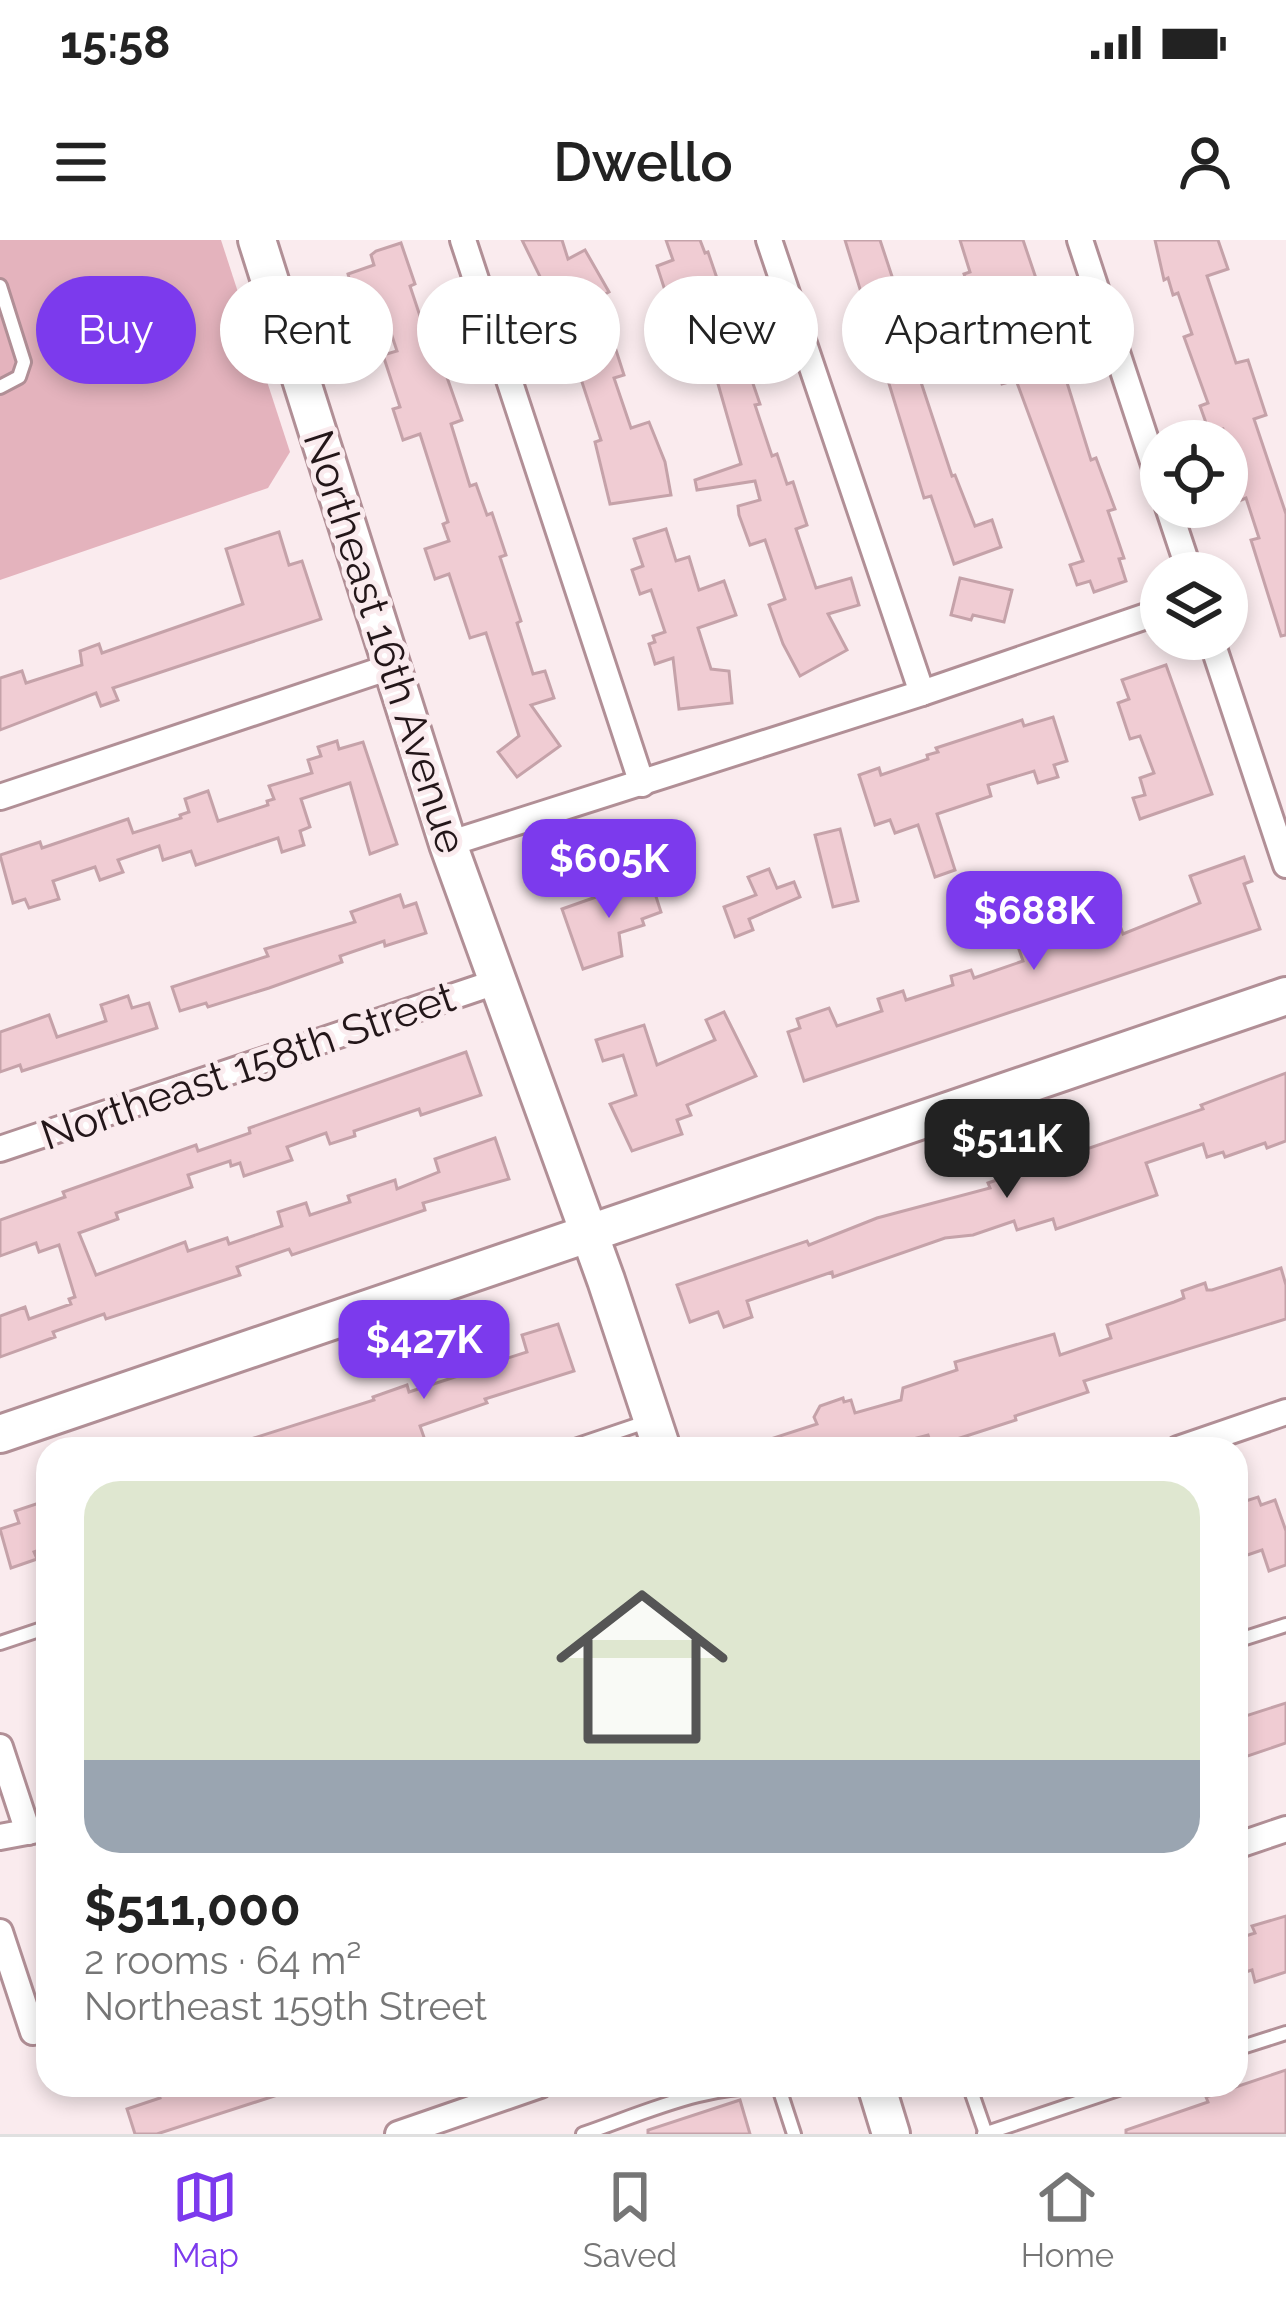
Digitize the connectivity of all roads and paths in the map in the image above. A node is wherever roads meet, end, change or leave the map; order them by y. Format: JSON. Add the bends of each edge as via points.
{"nodes":[{"id":1,"x":257,"y":240,"type":"edge"},
{"id":2,"x":463,"y":240,"type":"edge"},
{"id":3,"x":770,"y":240,"type":"edge"},
{"id":4,"x":1080,"y":240,"type":"edge"},
{"id":5,"x":0,"y":286,"type":"edge"},
{"id":6,"x":0,"y":387,"type":"edge"},
{"id":7,"x":1140,"y":422,"type":"edge"},
{"id":8,"x":1140,"y":618,"type":"edge"},
{"id":9,"x":1218,"y":660,"type":"edge"},
{"id":10,"x":393,"y":666,"type":"junction"},
{"id":11,"x":922,"y":693,"type":"junction"},
{"id":12,"x":642,"y":784,"type":"junction"},
{"id":13,"x":0,"y":797,"type":"edge"},
{"id":14,"x":448,"y":844,"type":"junction"},
{"id":15,"x":1286,"y":865,"type":"edge"},
{"id":16,"x":496,"y":982,"type":"junction"},
{"id":17,"x":1286,"y":996,"type":"edge"},
{"id":18,"x":0,"y":1149,"type":"edge"},
{"id":19,"x":590,"y":1235,"type":"junction"},
{"id":20,"x":1286,"y":1412,"type":"edge"},
{"id":21,"x":0,"y":1434,"type":"edge"},
{"id":22,"x":657,"y":1434,"type":"edge"},
{"id":23,"x":1213,"y":1437,"type":"edge"},
{"id":24,"x":1286,"y":1625,"type":"edge"},
{"id":25,"x":36,"y":1631,"type":"edge"},
{"id":26,"x":1248,"y":1638,"type":"edge"},
{"id":27,"x":0,"y":1643,"type":"edge"},
{"id":28,"x":0,"y":1747,"type":"edge"},
{"id":29,"x":36,"y":1826,"type":"edge"},
{"id":30,"x":1286,"y":1828,"type":"edge"},
{"id":31,"x":36,"y":1830,"type":"edge"},
{"id":32,"x":0,"y":1837,"type":"edge"},
{"id":33,"x":1248,"y":1842,"type":"edge"},
{"id":34,"x":0,"y":1932,"type":"edge"},
{"id":35,"x":5,"y":1966,"type":"edge"},
{"id":36,"x":36,"y":2025,"type":"edge"},
{"id":37,"x":1286,"y":2032,"type":"edge"},
{"id":38,"x":1248,"y":2045,"type":"edge"},
{"id":39,"x":505,"y":2097,"type":"edge"},
{"id":40,"x":691,"y":2097,"type":"edge"},
{"id":41,"x":782,"y":2097,"type":"edge"},
{"id":42,"x":880,"y":2097,"type":"edge"},
{"id":43,"x":973,"y":2097,"type":"edge"},
{"id":44,"x":1094,"y":2097,"type":"edge"},
{"id":45,"x":398,"y":2134,"type":"edge"},
{"id":46,"x":583,"y":2134,"type":"edge"},
{"id":47,"x":794,"y":2134,"type":"edge"},
{"id":48,"x":891,"y":2134,"type":"edge"},
{"id":49,"x":985,"y":2134,"type":"edge"}],
"edges":[{"from":1,"to":10,"type":"street","name":"Northeast 16th Avenue"},
{"from":2,"to":12,"type":"street"},
{"from":3,"to":11,"type":"street"},
{"from":4,"to":7,"type":"street"},
{"from":5,"to":6,"type":"lane","via":[[23,362],[19,377]]},
{"from":8,"to":11,"type":"street"},
{"from":9,"to":15,"type":"street"},
{"from":10,"to":13,"type":"street"},
{"from":10,"to":14,"type":"street","name":"Northeast 16th Avenue"},
{"from":11,"to":12,"type":"street"},
{"from":12,"to":14,"type":"street"},
{"from":14,"to":16,"type":"street","name":"Northeast 16th Avenue"},
{"from":16,"to":18,"type":"street","name":"Northeast 158th Street"},
{"from":16,"to":19,"type":"street","name":"Northeast 16th Avenue"},
{"from":17,"to":19,"type":"street"},
{"from":19,"to":21,"type":"street"},
{"from":19,"to":22,"type":"street","name":"Northeast 16th Avenue"},
{"from":20,"to":23,"type":"street"},
{"from":24,"to":26,"type":"lane"},
{"from":25,"to":27,"type":"lane"},
{"from":28,"to":29,"type":"street"},
{"from":30,"to":33,"type":"street"},
{"from":31,"to":32,"type":"street"},
{"from":34,"to":35,"type":"street"},
{"from":35,"to":36,"type":"street"},
{"from":37,"to":38,"type":"lane"},
{"from":39,"to":45,"type":"street"},
{"from":40,"to":46,"type":"lane"},
{"from":41,"to":47,"type":"lane"},
{"from":42,"to":48,"type":"street"},
{"from":43,"to":49,"type":"lane"},
{"from":44,"to":49,"type":"lane"}]}
